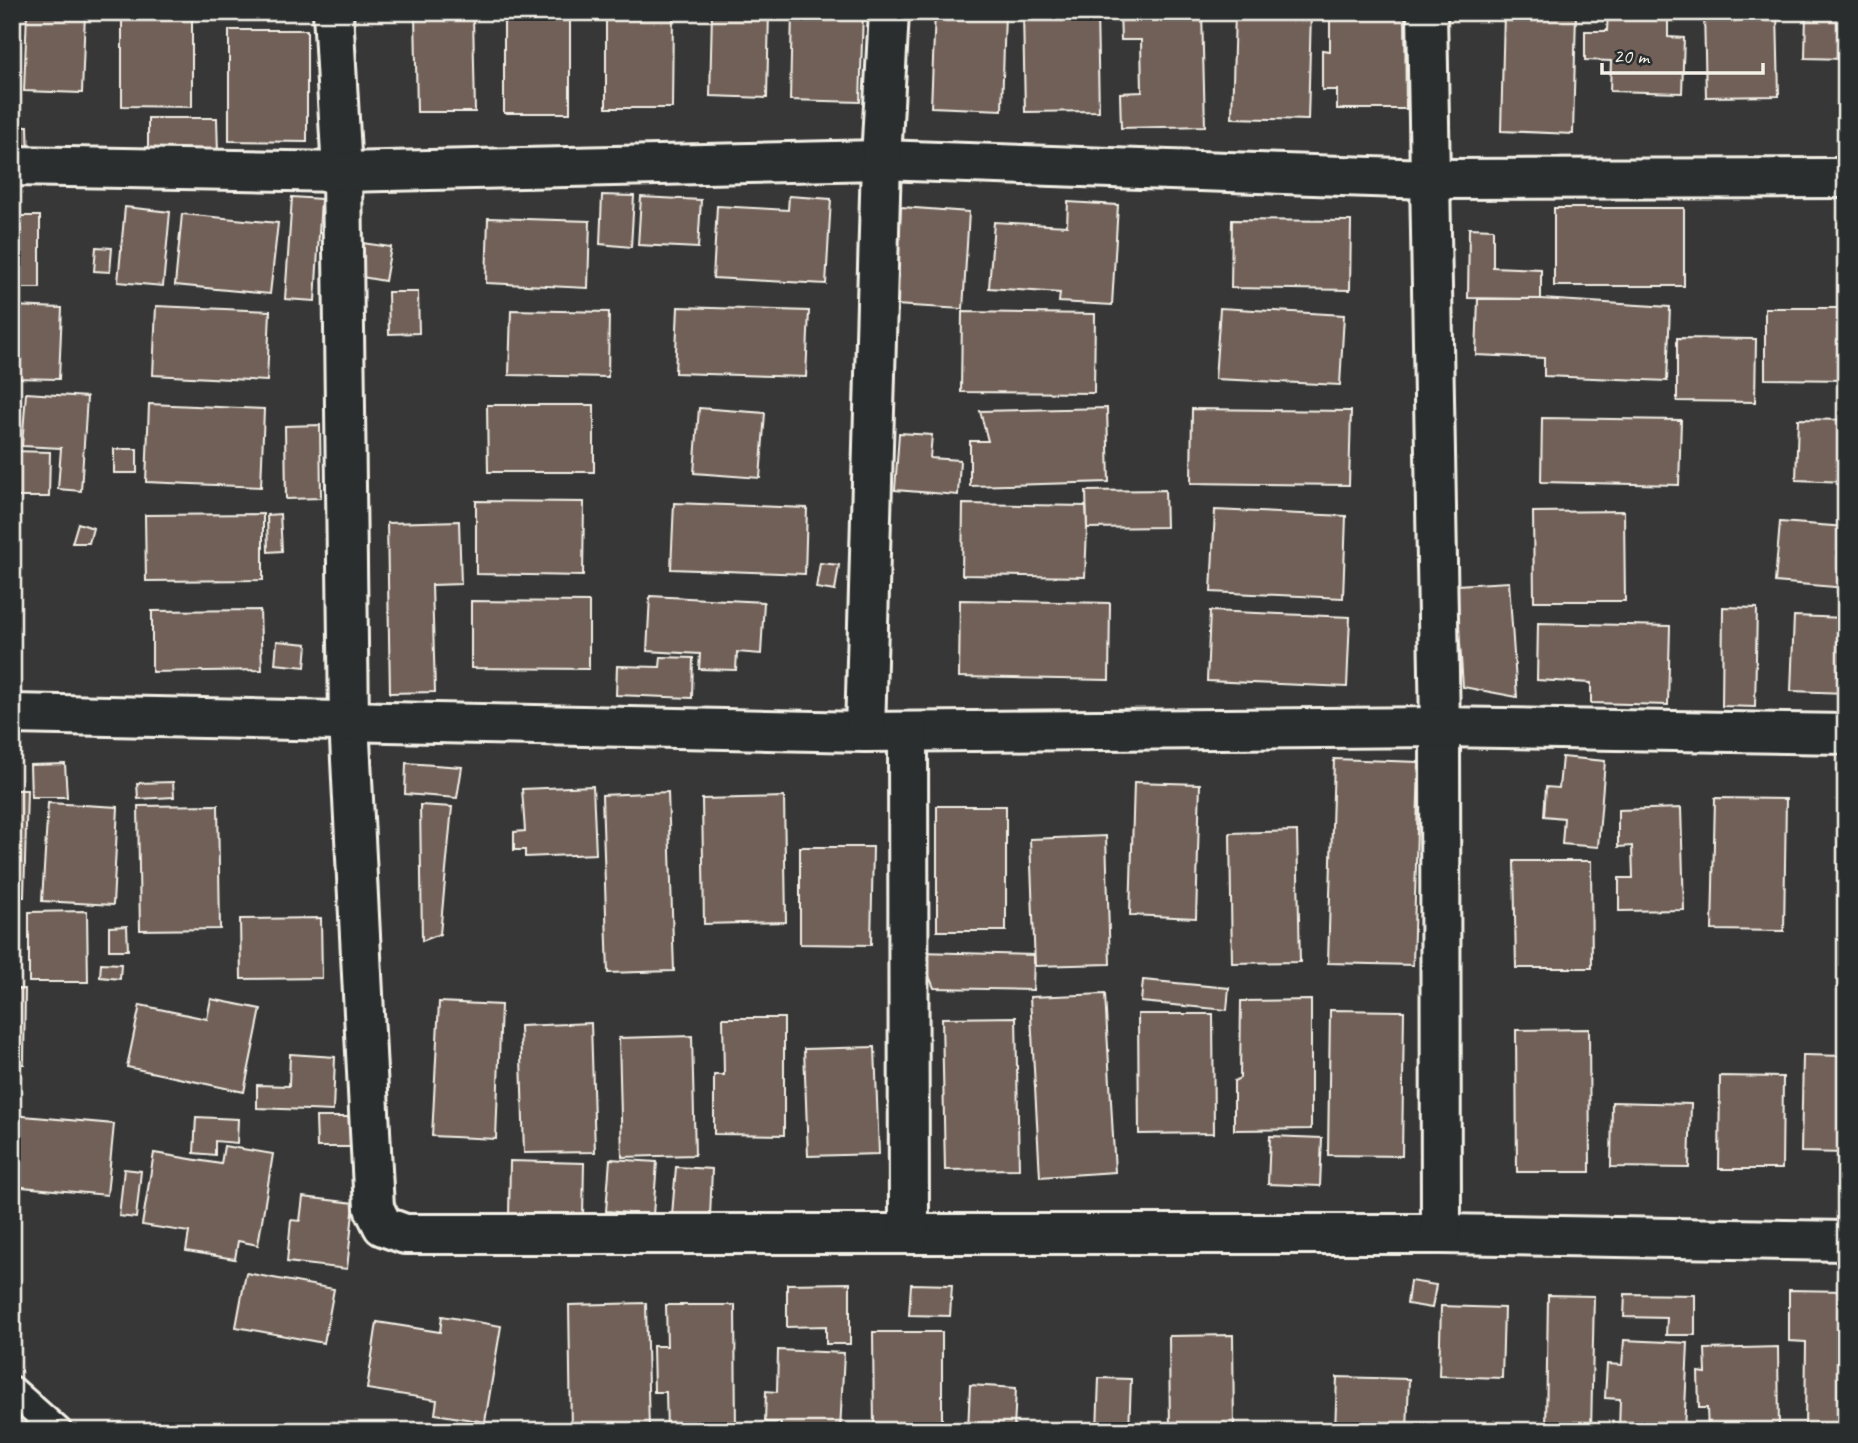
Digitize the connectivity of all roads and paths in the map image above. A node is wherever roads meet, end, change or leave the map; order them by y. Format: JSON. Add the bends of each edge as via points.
{"nodes":[{"id":1,"x":333,"y":12,"type":"edge"},
{"id":2,"x":889,"y":12,"type":"edge"},
{"id":3,"x":1427,"y":12,"type":"edge"},
{"id":4,"x":881,"y":160,"type":"junction"},
{"id":5,"x":12,"y":166,"type":"edge"},
{"id":6,"x":342,"y":172,"type":"junction"},
{"id":7,"x":1846,"y":178,"type":"edge"},
{"id":8,"x":1429,"y":179,"type":"junction"},
{"id":9,"x":12,"y":714,"type":"edge"},
{"id":10,"x":349,"y":721,"type":"junction"},
{"id":11,"x":1440,"y":727,"type":"junction"},
{"id":12,"x":865,"y":732,"type":"junction"},
{"id":13,"x":908,"y":732,"type":"junction"},
{"id":14,"x":1846,"y":734,"type":"edge"},
{"id":15,"x":909,"y":1234,"type":"junction"},
{"id":16,"x":1441,"y":1234,"type":"junction"},
{"id":17,"x":1846,"y":1241,"type":"edge"},
{"id":18,"x":12,"y":1390,"type":"edge"},
{"id":19,"x":58,"y":1431,"type":"edge"}],
"edges":[{"from":1,"to":6,"type":"street"},
{"from":2,"to":4,"type":"street"},
{"from":3,"to":8,"type":"street"},
{"from":4,"to":6,"type":"street"},
{"from":4,"to":8,"type":"street"},
{"from":4,"to":12,"type":"street"},
{"from":5,"to":6,"type":"street"},
{"from":6,"to":10,"type":"street"},
{"from":7,"to":8,"type":"street"},
{"from":8,"to":11,"type":"street"},
{"from":9,"to":10,"type":"street"},
{"from":10,"to":12,"type":"street"},
{"from":10,"to":15,"type":"street","via":[[374,1208],[383,1226],[405,1234]]},
{"from":11,"to":13,"type":"street"},
{"from":11,"to":14,"type":"street"},
{"from":11,"to":16,"type":"street"},
{"from":12,"to":13,"type":"street"},
{"from":13,"to":15,"type":"street"},
{"from":15,"to":16,"type":"street"},
{"from":16,"to":17,"type":"street"},
{"from":18,"to":19,"type":"lane"}]}
